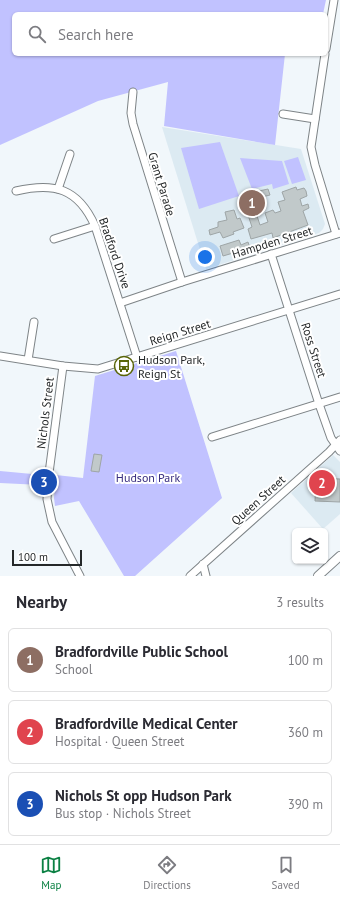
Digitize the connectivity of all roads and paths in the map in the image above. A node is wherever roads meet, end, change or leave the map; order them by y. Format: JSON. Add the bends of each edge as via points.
{"nodes":[{"id":1,"x":334,"y":0,"type":"edge"},
{"id":2,"x":328,"y":37,"type":"edge"},
{"id":3,"x":325,"y":56,"type":"edge"},
{"id":4,"x":133,"y":92,"type":"dead end"},
{"id":5,"x":283,"y":114,"type":"dead end"},
{"id":6,"x":315,"y":119,"type":"junction"},
{"id":7,"x":70,"y":154,"type":"dead end"},
{"id":8,"x":58,"y":189,"type":"junction"},
{"id":9,"x":16,"y":191,"type":"dead end"},
{"id":10,"x":95,"y":226,"type":"junction"},
{"id":11,"x":338,"y":233,"type":"edge"},
{"id":12,"x":54,"y":239,"type":"dead end"},
{"id":13,"x":271,"y":254,"type":"junction"},
{"id":14,"x":182,"y":282,"type":"junction"},
{"id":15,"x":340,"y":294,"type":"edge"},
{"id":16,"x":120,"y":303,"type":"junction"},
{"id":17,"x":289,"y":310,"type":"junction"},
{"id":18,"x":34,"y":322,"type":"dead end"},
{"id":19,"x":0,"y":356,"type":"edge"},
{"id":20,"x":136,"y":357,"type":"junction"},
{"id":21,"x":28,"y":360,"type":"junction"},
{"id":22,"x":63,"y":366,"type":"junction"},
{"id":23,"x":340,"y":397,"type":"edge"},
{"id":24,"x":319,"y":404,"type":"junction"},
{"id":25,"x":212,"y":437,"type":"dead end"},
{"id":26,"x":338,"y":446,"type":"edge"},
{"id":27,"x":340,"y":556,"type":"edge"},
{"id":28,"x":203,"y":564,"type":"junction"},
{"id":29,"x":80,"y":576,"type":"edge"},
{"id":30,"x":190,"y":576,"type":"edge"},
{"id":31,"x":206,"y":576,"type":"edge"},
{"id":32,"x":318,"y":576,"type":"edge"}],
"edges":[{"from":1,"to":2,"type":"street"},
{"from":3,"to":6,"type":"street"},
{"from":4,"to":14,"type":"street","name":"Grant Parade","via":[[132,124]]},
{"from":5,"to":6,"type":"street"},
{"from":6,"to":11,"type":"street","via":[[310,147]]},
{"from":7,"to":8,"type":"street"},
{"from":8,"to":9,"type":"street","name":"Bradford Drive","via":[[38,187]]},
{"from":8,"to":10,"type":"street","name":"Bradford Drive","via":[[75,197],[81,203],[89,212]]},
{"from":10,"to":12,"type":"street"},
{"from":10,"to":16,"type":"street","name":"Bradford Drive"},
{"from":11,"to":13,"type":"street","name":"Hampden Street"},
{"from":13,"to":14,"type":"street","name":"Hampden Street"},
{"from":13,"to":17,"type":"street","name":"Ross Street"},
{"from":14,"to":16,"type":"street","name":"Hampden Street"},
{"from":15,"to":17,"type":"street","name":"Reign Street"},
{"from":16,"to":20,"type":"street","name":"Bradford Drive"},
{"from":17,"to":20,"type":"street","name":"Reign Street"},
{"from":17,"to":24,"type":"street","name":"Ross Street"},
{"from":18,"to":21,"type":"street"},
{"from":19,"to":21,"type":"street","name":"Reign Street"},
{"from":20,"to":22,"type":"street","name":"Reign Street","via":[[98,369]]},
{"from":21,"to":22,"type":"street","name":"Reign Street"},
{"from":22,"to":29,"type":"street","name":"Nichols Street","via":[[47,499],[52,522]]},
{"from":23,"to":24,"type":"street"},
{"from":24,"to":25,"type":"street"},
{"from":24,"to":26,"type":"street","name":"Ross Street","via":[[331,438]]},
{"from":26,"to":28,"type":"street","name":"Queen Street"},
{"from":27,"to":32,"type":"main road"},
{"from":28,"to":30,"type":"street","name":"Queen Street"},
{"from":28,"to":31,"type":"street"}]}
